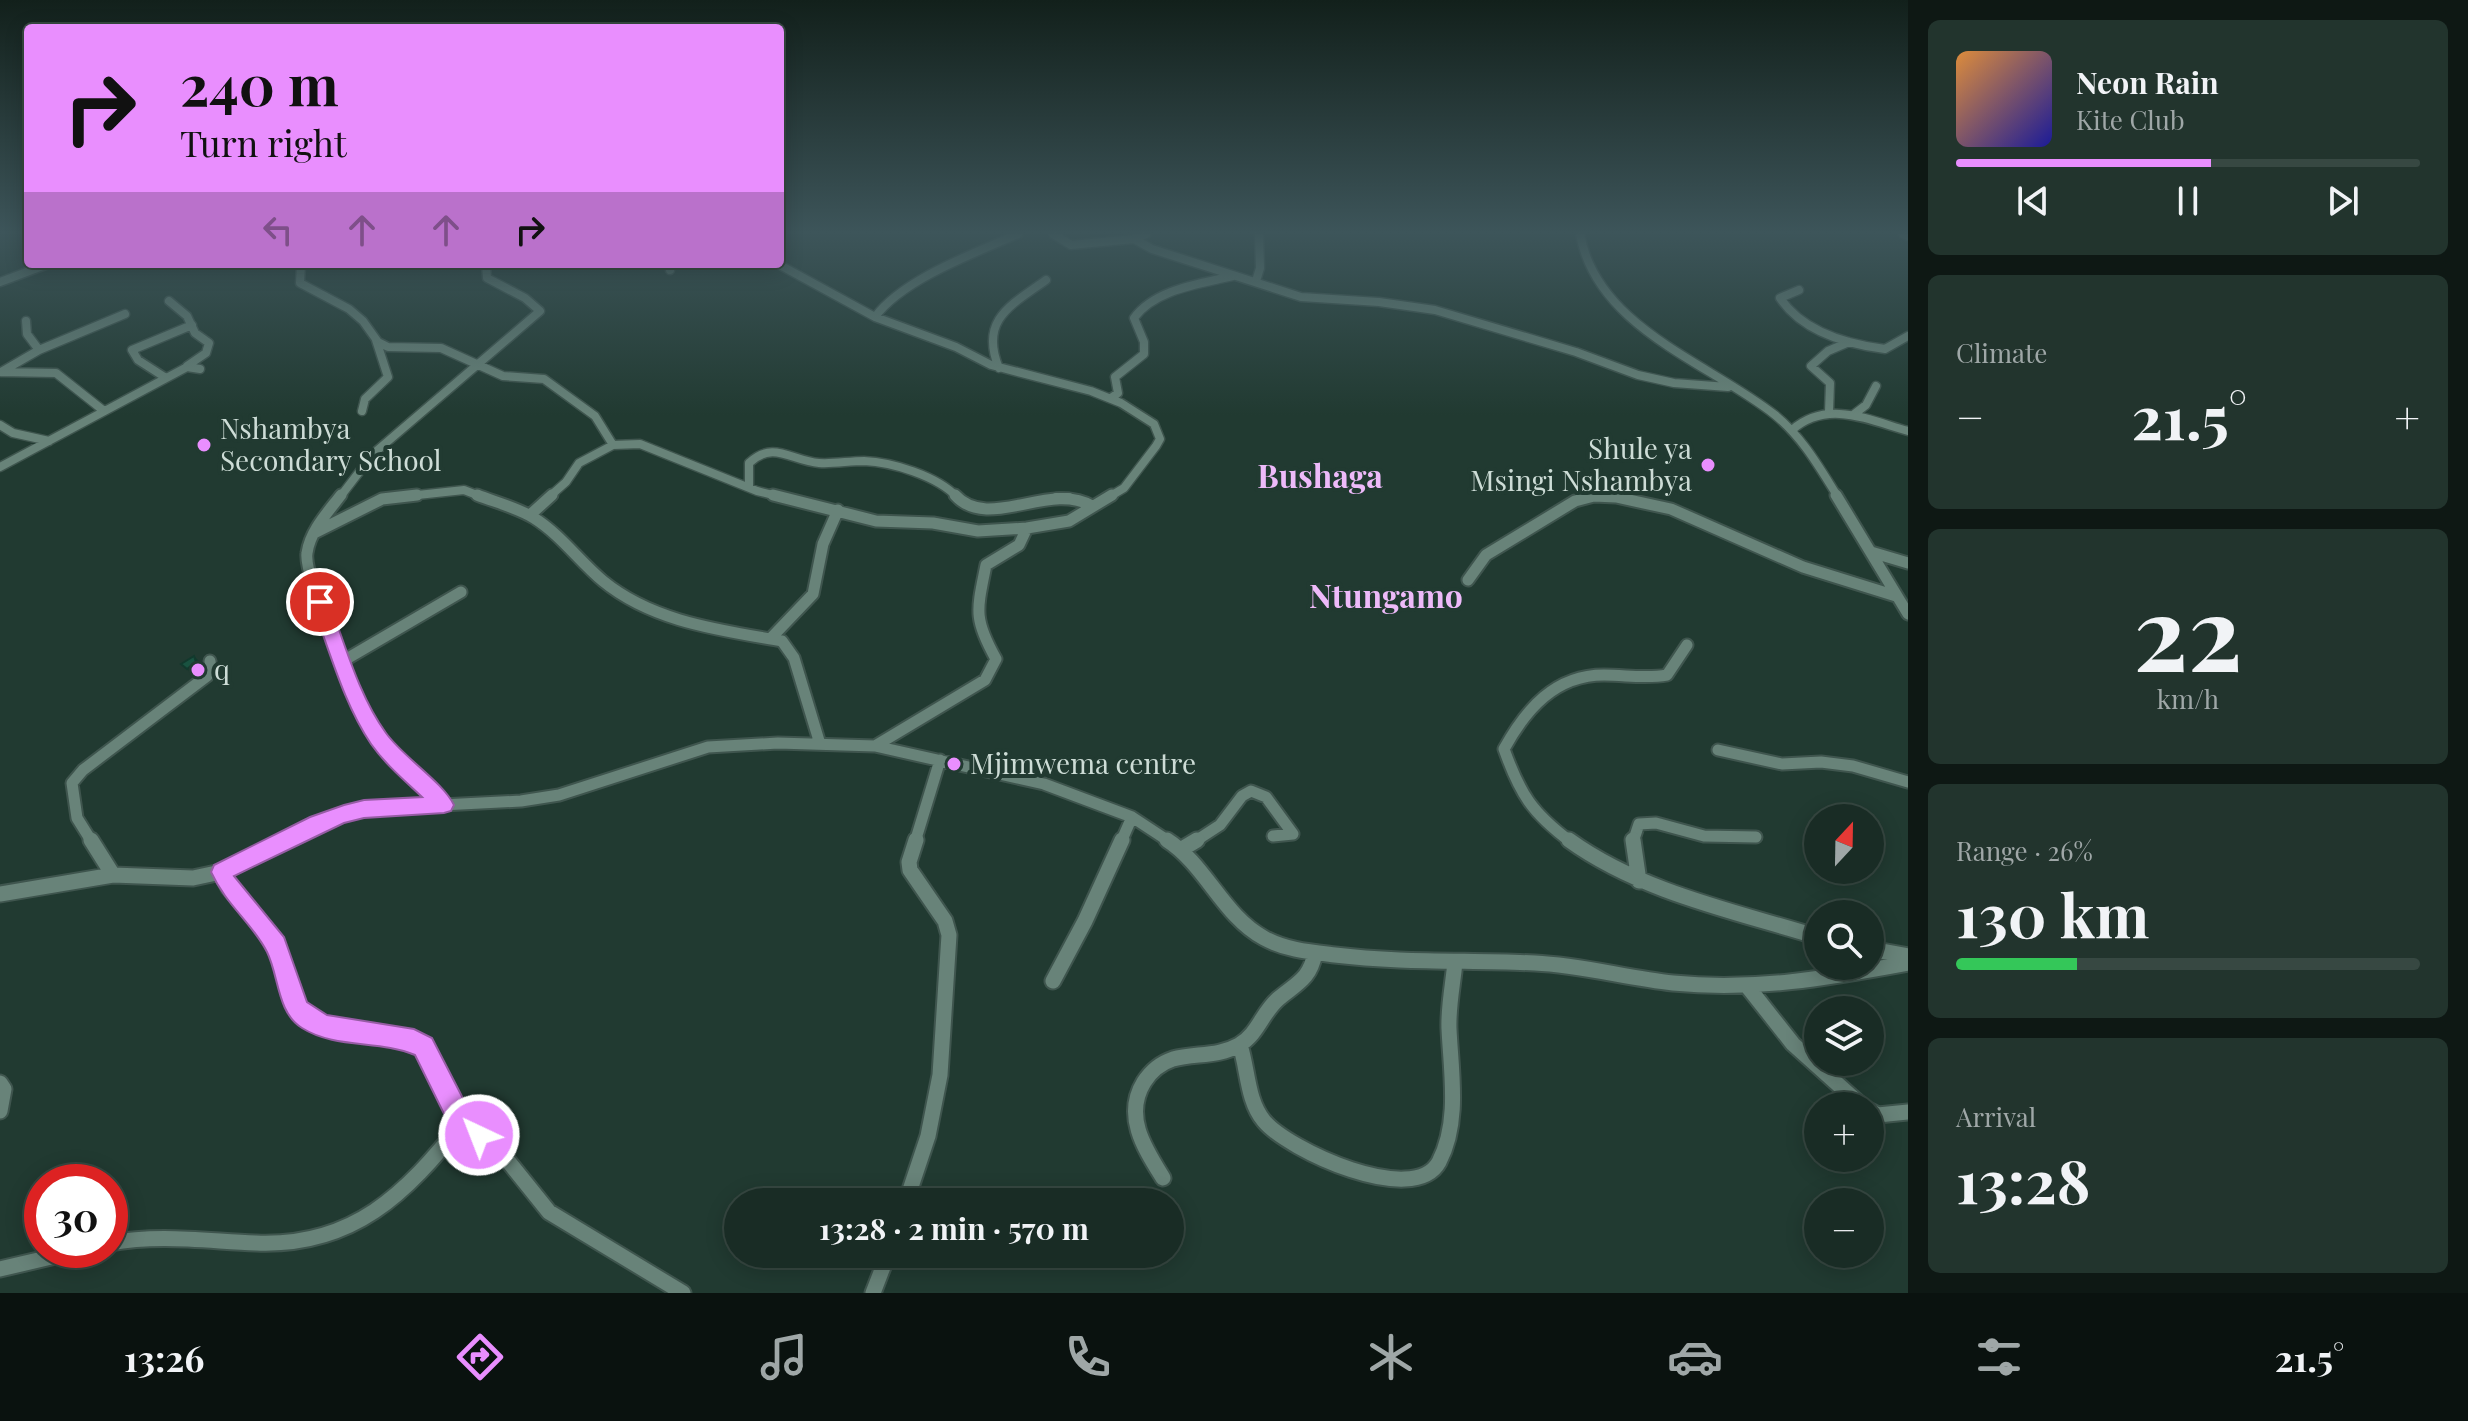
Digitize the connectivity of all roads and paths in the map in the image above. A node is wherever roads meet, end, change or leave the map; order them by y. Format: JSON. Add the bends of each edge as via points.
{"nodes":[{"id":1,"x":325,"y":294,"type":"edge"},
{"id":2,"x":514,"y":294,"type":"edge"},
{"id":3,"x":838,"y":294,"type":"edge"},
{"id":4,"x":898,"y":294,"type":"edge"},
{"id":5,"x":1028,"y":294,"type":"edge"},
{"id":6,"x":1169,"y":294,"type":"edge"},
{"id":7,"x":1298,"y":294,"type":"edge"},
{"id":8,"x":1609,"y":294,"type":"edge"},
{"id":9,"x":1789,"y":294,"type":"edge"},
{"id":10,"x":169,"y":301,"type":"dead end"},
{"id":11,"x":125,"y":314,"type":"dead end"},
{"id":12,"x":875,"y":317,"type":"junction"},
{"id":13,"x":26,"y":321,"type":"dead end"},
{"id":14,"x":192,"y":325,"type":"junction"},
{"id":15,"x":1908,"y":336,"type":"edge"},
{"id":16,"x":376,"y":340,"type":"junction"},
{"id":17,"x":1850,"y":342,"type":"junction"},
{"id":18,"x":39,"y":350,"type":"junction"},
{"id":19,"x":478,"y":364,"type":"junction"},
{"id":20,"x":187,"y":367,"type":"junction"},
{"id":21,"x":999,"y":368,"type":"junction"},
{"id":22,"x":200,"y":369,"type":"dead end"},
{"id":23,"x":0,"y":372,"type":"edge"},
{"id":24,"x":166,"y":378,"type":"junction"},
{"id":25,"x":1876,"y":386,"type":"dead end"},
{"id":26,"x":1728,"y":387,"type":"junction"},
{"id":27,"x":1111,"y":398,"type":"junction"},
{"id":28,"x":104,"y":411,"type":"junction"},
{"id":29,"x":362,"y":411,"type":"dead end"},
{"id":30,"x":1829,"y":412,"type":"junction"},
{"id":31,"x":1853,"y":415,"type":"junction"},
{"id":32,"x":0,"y":425,"type":"edge"},
{"id":33,"x":1792,"y":430,"type":"junction"},
{"id":34,"x":1908,"y":431,"type":"edge"},
{"id":35,"x":49,"y":441,"type":"junction"},
{"id":36,"x":613,"y":445,"type":"junction"},
{"id":37,"x":0,"y":466,"type":"edge"},
{"id":38,"x":749,"y":487,"type":"junction"},
{"id":39,"x":1092,"y":506,"type":"junction"},
{"id":40,"x":838,"y":510,"type":"junction"},
{"id":41,"x":530,"y":515,"type":"junction"},
{"id":42,"x":1027,"y":528,"type":"junction"},
{"id":43,"x":316,"y":532,"type":"junction"},
{"id":44,"x":1871,"y":552,"type":"junction"},
{"id":45,"x":1908,"y":563,"type":"edge"},
{"id":46,"x":1468,"y":580,"type":"dead end"},
{"id":47,"x":461,"y":592,"type":"dead end"},
{"id":48,"x":1896,"y":596,"type":"junction"},
{"id":49,"x":1908,"y":614,"type":"edge"},
{"id":50,"x":772,"y":637,"type":"junction"},
{"id":51,"x":1687,"y":645,"type":"dead end"},
{"id":52,"x":210,"y":661,"type":"dead end"},
{"id":53,"x":343,"y":661,"type":"junction"},
{"id":54,"x":820,"y":744,"type":"junction"},
{"id":55,"x":875,"y":746,"type":"junction"},
{"id":56,"x":1718,"y":750,"type":"dead end"},
{"id":57,"x":940,"y":760,"type":"junction"},
{"id":58,"x":1908,"y":782,"type":"edge"},
{"id":59,"x":444,"y":805,"type":"junction"},
{"id":60,"x":1132,"y":817,"type":"junction"},
{"id":61,"x":1273,"y":836,"type":"dead end"},
{"id":62,"x":1756,"y":837,"type":"dead end"},
{"id":63,"x":1182,"y":849,"type":"junction"},
{"id":64,"x":221,"y":872,"type":"junction"},
{"id":65,"x":113,"y":875,"type":"junction"},
{"id":66,"x":1639,"y":881,"type":"junction"},
{"id":67,"x":0,"y":894,"type":"edge"},
{"id":68,"x":1804,"y":933,"type":"edge"},
{"id":69,"x":1884,"y":952,"type":"edge"},
{"id":70,"x":1315,"y":953,"type":"junction"},
{"id":71,"x":1908,"y":956,"type":"edge"},
{"id":72,"x":1455,"y":962,"type":"junction"},
{"id":73,"x":1908,"y":963,"type":"edge"},
{"id":74,"x":1053,"y":981,"type":"dead end"},
{"id":75,"x":1748,"y":987,"type":"junction"},
{"id":76,"x":1240,"y":1045,"type":"junction"},
{"id":77,"x":0,"y":1083,"type":"edge"},
{"id":78,"x":1846,"y":1092,"type":"edge"},
{"id":79,"x":0,"y":1111,"type":"edge"},
{"id":80,"x":1908,"y":1112,"type":"edge"},
{"id":81,"x":1884,"y":1114,"type":"edge"},
{"id":82,"x":462,"y":1123,"type":"junction"},
{"id":83,"x":1163,"y":1178,"type":"dead end"},
{"id":84,"x":911,"y":1188,"type":"edge"},
{"id":85,"x":128,"y":1239,"type":"edge"},
{"id":86,"x":24,"y":1263,"type":"edge"},
{"id":87,"x":883,"y":1268,"type":"edge"},
{"id":88,"x":0,"y":1269,"type":"edge"},
{"id":89,"x":663,"y":1287,"type":"edge"},
{"id":90,"x":683,"y":1293,"type":"edge"},
{"id":91,"x":873,"y":1293,"type":"edge"}],
"edges":[{"from":1,"to":16,"type":"street","via":[[364,322]]},
{"from":2,"to":19,"type":"street","via":[[532,300],[540,311]]},
{"from":3,"to":12,"type":"street"},
{"from":4,"to":12,"type":"street"},
{"from":5,"to":21,"type":"street","via":[[992,332]]},
{"from":6,"to":27,"type":"street","via":[[1139,309],[1134,318],[1145,336],[1144,353],[1115,377],[1118,393]]},
{"from":7,"to":26,"type":"street","via":[[1449,313],[1638,375]]},
{"from":8,"to":26,"type":"street"},
{"from":9,"to":17,"type":"street","via":[[1780,298],[1791,314]]},
{"from":10,"to":14,"type":"street"},
{"from":11,"to":18,"type":"street"},
{"from":12,"to":21,"type":"street"},
{"from":13,"to":18,"type":"street","via":[[27,334]]},
{"from":14,"to":20,"type":"street","via":[[210,346]]},
{"from":14,"to":24,"type":"street","via":[[132,350]]},
{"from":15,"to":17,"type":"street","via":[[1885,349]]},
{"from":16,"to":19,"type":"street","via":[[403,351],[431,346]]},
{"from":16,"to":29,"type":"street","via":[[388,378],[365,399]]},
{"from":17,"to":30,"type":"street","via":[[1811,366],[1830,383]]},
{"from":18,"to":23,"type":"street"},
{"from":19,"to":36,"type":"street","via":[[514,379],[544,379],[595,416]]},
{"from":19,"to":43,"type":"street","via":[[373,454]]},
{"from":20,"to":22,"type":"street"},
{"from":20,"to":24,"type":"street"},
{"from":21,"to":27,"type":"street"},
{"from":23,"to":28,"type":"street","via":[[56,373]]},
{"from":24,"to":28,"type":"street"},
{"from":25,"to":31,"type":"street"},
{"from":26,"to":33,"type":"street"},
{"from":27,"to":39,"type":"street","via":[[1154,424],[1160,439],[1124,488]]},
{"from":28,"to":35,"type":"street"},
{"from":30,"to":31,"type":"street"},
{"from":30,"to":33,"type":"street","via":[[1806,416]]},
{"from":31,"to":34,"type":"street"},
{"from":32,"to":35,"type":"street"},
{"from":33,"to":44,"type":"street"},
{"from":35,"to":37,"type":"street"},
{"from":36,"to":38,"type":"street","via":[[651,446]]},
{"from":36,"to":41,"type":"street","via":[[576,465],[566,482]]},
{"from":38,"to":39,"type":"street","via":[[749,463],[776,450],[820,463],[878,463],[944,486],[981,509],[1061,496]]},
{"from":38,"to":40,"type":"street"},
{"from":39,"to":42,"type":"street","via":[[1069,521]]},
{"from":40,"to":42,"type":"street","via":[[886,523],[933,523],[978,531]]},
{"from":40,"to":50,"type":"street","via":[[823,544],[813,594]]},
{"from":41,"to":43,"type":"street","via":[[484,495],[454,489],[382,499]]},
{"from":41,"to":50,"type":"street","via":[[603,581],[650,609],[692,625]]},
{"from":42,"to":55,"type":"street","via":[[1019,545],[986,565],[977,611],[981,632],[996,659],[989,674]]},
{"from":43,"to":53,"type":"street","via":[[307,564]]},
{"from":44,"to":45,"type":"street"},
{"from":44,"to":48,"type":"street"},
{"from":46,"to":48,"type":"street","via":[[1498,546],[1575,501],[1594,496],[1671,509],[1803,567]]},
{"from":47,"to":53,"type":"street"},
{"from":48,"to":49,"type":"street"},
{"from":50,"to":54,"type":"street","via":[[782,641],[794,658]]},
{"from":51,"to":66,"type":"street","via":[[1667,675],[1590,675],[1551,688],[1521,720],[1504,749],[1514,778],[1538,814],[1578,846]]},
{"from":52,"to":65,"type":"street","via":[[207,676],[72,783],[77,818]]},
{"from":53,"to":59,"type":"street","via":[[376,735]]},
{"from":54,"to":55,"type":"street"},
{"from":54,"to":59,"type":"street","via":[[708,747],[559,795]]},
{"from":55,"to":57,"type":"street"},
{"from":56,"to":58,"type":"street","via":[[1782,764],[1853,766]]},
{"from":57,"to":60,"type":"street","via":[[1044,784]]},
{"from":57,"to":84,"type":"street","via":[[909,862],[949,935],[937,1095]]},
{"from":59,"to":64,"type":"street","via":[[344,814]]},
{"from":60,"to":63,"type":"street"},
{"from":60,"to":74,"type":"street"},
{"from":61,"to":63,"type":"street","via":[[1293,834],[1266,797],[1251,791],[1220,825]]},
{"from":62,"to":66,"type":"street","via":[[1704,836],[1656,823],[1639,824],[1633,846]]},
{"from":63,"to":70,"type":"street","via":[[1238,918],[1263,938]]},
{"from":64,"to":65,"type":"street","via":[[193,878]]},
{"from":64,"to":82,"type":"street","via":[[276,944],[297,1010],[327,1026],[424,1046]]},
{"from":65,"to":67,"type":"street"},
{"from":66,"to":68,"type":"street"},
{"from":69,"to":71,"type":"street"},
{"from":70,"to":72,"type":"street"},
{"from":70,"to":76,"type":"street","via":[[1313,970],[1303,984],[1275,1001],[1260,1029]]},
{"from":72,"to":75,"type":"street","via":[[1538,963],[1673,983]]},
{"from":72,"to":76,"type":"street","via":[[1448,1119],[1436,1168],[1426,1177],[1402,1181],[1379,1176],[1314,1156],[1274,1133],[1255,1105]]},
{"from":73,"to":75,"type":"street"},
{"from":75,"to":78,"type":"street","via":[[1793,1044]]},
{"from":76,"to":83,"type":"street","via":[[1172,1060],[1144,1081],[1133,1122]]},
{"from":77,"to":79,"type":"street"},
{"from":80,"to":81,"type":"street"},
{"from":82,"to":85,"type":"street","via":[[412,1183],[379,1211],[337,1230],[307,1240],[260,1244],[173,1235]]},
{"from":82,"to":89,"type":"street","via":[[496,1146],[549,1212]]},
{"from":86,"to":88,"type":"street"},
{"from":87,"to":91,"type":"street"},
{"from":89,"to":90,"type":"street"}]}
